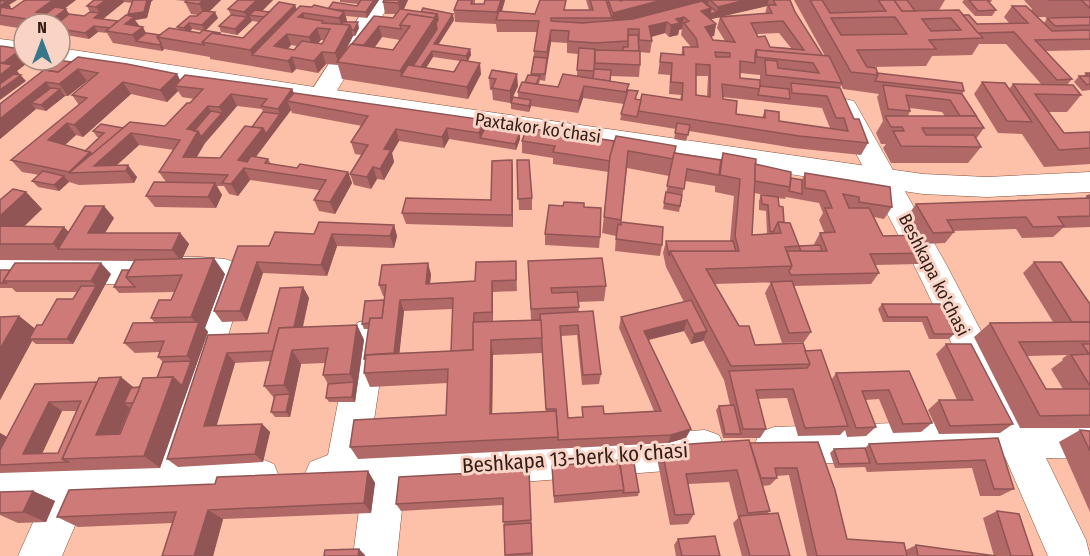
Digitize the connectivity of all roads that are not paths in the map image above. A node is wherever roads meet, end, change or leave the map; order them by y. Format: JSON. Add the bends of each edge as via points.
{"nodes":[{"id":1,"x":381,"y":0,"type":"edge"},
{"id":2,"x":72,"y":57,"type":"edge"},
{"id":3,"x":828,"y":77,"type":"edge"},
{"id":4,"x":321,"y":96,"type":"junction"},
{"id":5,"x":885,"y":179,"type":"junction"},
{"id":6,"x":1090,"y":182,"type":"edge"},
{"id":7,"x":0,"y":271,"type":"edge"},
{"id":8,"x":369,"y":334,"type":"edge"},
{"id":9,"x":1018,"y":438,"type":"junction"},
{"id":10,"x":1090,"y":440,"type":"edge"},
{"id":11,"x":365,"y":473,"type":"junction"},
{"id":12,"x":161,"y":485,"type":"junction"},
{"id":13,"x":70,"y":488,"type":"junction"},
{"id":14,"x":0,"y":490,"type":"edge"},
{"id":15,"x":40,"y":556,"type":"edge"},
{"id":16,"x":375,"y":556,"type":"edge"},
{"id":17,"x":1070,"y":556,"type":"edge"}],
"edges":[{"from":1,"to":4,"type":"street"},
{"from":2,"to":4,"type":"street","name":"Paxtakor koʻchasi"},
{"from":3,"to":5,"type":"street","name":"Beshkapa ko'chasi"},
{"from":4,"to":5,"type":"street","name":"Paxtakor koʻchasi"},
{"from":5,"to":6,"type":"street","name":"Paxtakor koʻchasi","via":[[987,187]]},
{"from":5,"to":9,"type":"street","name":"Beshkapa ko'chasi"},
{"from":7,"to":12,"type":"street","via":[[225,272],[224,294]]},
{"from":8,"to":11,"type":"street"},
{"from":9,"to":10,"type":"street","name":"Beshkapa 13-berk koʼchasi"},
{"from":9,"to":11,"type":"street","name":"Beshkapa 13-berk koʼchasi","via":[[708,448]]},
{"from":9,"to":17,"type":"street","name":"Beshkapa ko'chasi"},
{"from":11,"to":12,"type":"street","name":"Beshkapa 13-berk koʼchasi"},
{"from":11,"to":16,"type":"street"},
{"from":12,"to":13,"type":"street","name":"Beshkapa 13-berk koʼchasi"},
{"from":13,"to":14,"type":"street","name":"Beshkapa 13-berk koʼchasi"},
{"from":13,"to":15,"type":"street"}]}
